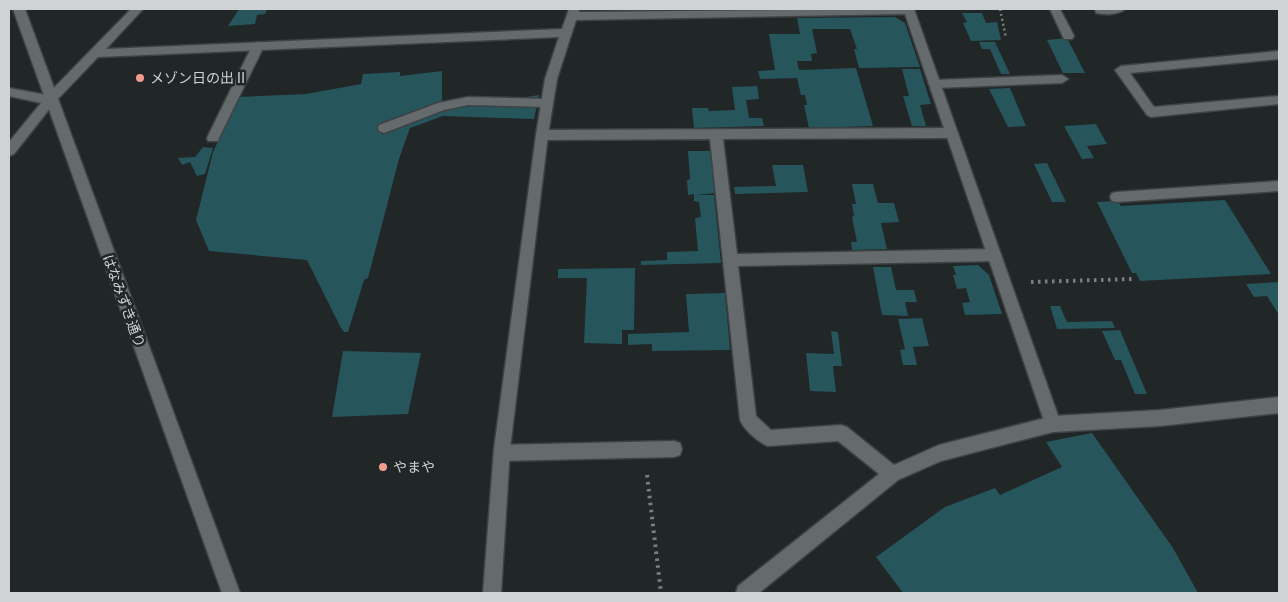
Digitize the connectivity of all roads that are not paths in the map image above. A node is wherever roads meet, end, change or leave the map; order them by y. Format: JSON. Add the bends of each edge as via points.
{"nodes":[{"id":1,"x":19,"y":9,"type":"edge"},
{"id":2,"x":137,"y":9,"type":"edge"},
{"id":3,"x":1055,"y":9,"type":"edge"},
{"id":4,"x":1119,"y":9,"type":"edge"},
{"id":5,"x":909,"y":10,"type":"edge"},
{"id":6,"x":1100,"y":10,"type":"edge"},
{"id":7,"x":763,"y":11,"type":"edge"},
{"id":8,"x":573,"y":12,"type":"edge"},
{"id":9,"x":566,"y":33,"type":"junction"},
{"id":10,"x":1068,"y":36,"type":"dead end"},
{"id":11,"x":258,"y":46,"type":"junction"},
{"id":12,"x":96,"y":53,"type":"junction"},
{"id":13,"x":1279,"y":55,"type":"edge"},
{"id":14,"x":1062,"y":79,"type":"dead end"},
{"id":15,"x":934,"y":84,"type":"junction"},
{"id":16,"x":9,"y":92,"type":"edge"},
{"id":17,"x":50,"y":100,"type":"junction"},
{"id":18,"x":1279,"y":100,"type":"edge"},
{"id":19,"x":547,"y":103,"type":"junction"},
{"id":20,"x":384,"y":128,"type":"dead end"},
{"id":21,"x":952,"y":133,"type":"junction"},
{"id":22,"x":716,"y":134,"type":"junction"},
{"id":23,"x":542,"y":135,"type":"junction"},
{"id":24,"x":213,"y":138,"type":"dead end"},
{"id":25,"x":9,"y":151,"type":"edge"},
{"id":26,"x":1277,"y":189,"type":"edge"},
{"id":27,"x":1117,"y":197,"type":"dead end"},
{"id":28,"x":994,"y":255,"type":"junction"},
{"id":29,"x":730,"y":260,"type":"junction"},
{"id":30,"x":1279,"y":405,"type":"edge"},
{"id":31,"x":1053,"y":424,"type":"junction"},
{"id":32,"x":674,"y":449,"type":"dead end"},
{"id":33,"x":502,"y":453,"type":"junction"},
{"id":34,"x":892,"y":474,"type":"junction"},
{"id":35,"x":231,"y":593,"type":"edge"},
{"id":36,"x":492,"y":593,"type":"edge"},
{"id":37,"x":745,"y":593,"type":"edge"}],
"edges":[{"from":1,"to":17,"type":"street","name":"はなみずき通り"},
{"from":2,"to":12,"type":"street"},
{"from":3,"to":10,"type":"street"},
{"from":4,"to":6,"type":"street"},
{"from":5,"to":7,"type":"street"},
{"from":5,"to":15,"type":"street"},
{"from":7,"to":8,"type":"street"},
{"from":8,"to":9,"type":"street"},
{"from":9,"to":11,"type":"street"},
{"from":9,"to":19,"type":"street"},
{"from":11,"to":12,"type":"street"},
{"from":11,"to":24,"type":"street"},
{"from":12,"to":17,"type":"street"},
{"from":13,"to":18,"type":"street","via":[[1121,70],[1151,112]]},
{"from":14,"to":15,"type":"street"},
{"from":15,"to":21,"type":"street"},
{"from":16,"to":17,"type":"street"},
{"from":17,"to":25,"type":"street"},
{"from":17,"to":35,"type":"street","name":"はなみずき通り"},
{"from":19,"to":20,"type":"street","via":[[468,101],[442,106]]},
{"from":19,"to":23,"type":"street"},
{"from":21,"to":22,"type":"street"},
{"from":21,"to":28,"type":"street"},
{"from":22,"to":23,"type":"street"},
{"from":22,"to":29,"type":"street"},
{"from":23,"to":33,"type":"street"},
{"from":26,"to":27,"type":"street"},
{"from":28,"to":29,"type":"street"},
{"from":28,"to":31,"type":"street"},
{"from":29,"to":34,"type":"street","via":[[748,420],[768,438],[841,433]]},
{"from":30,"to":31,"type":"street","via":[[1160,418]]},
{"from":31,"to":34,"type":"street","via":[[939,453]]},
{"from":32,"to":33,"type":"street"},
{"from":33,"to":36,"type":"street"},
{"from":34,"to":37,"type":"street"}]}
